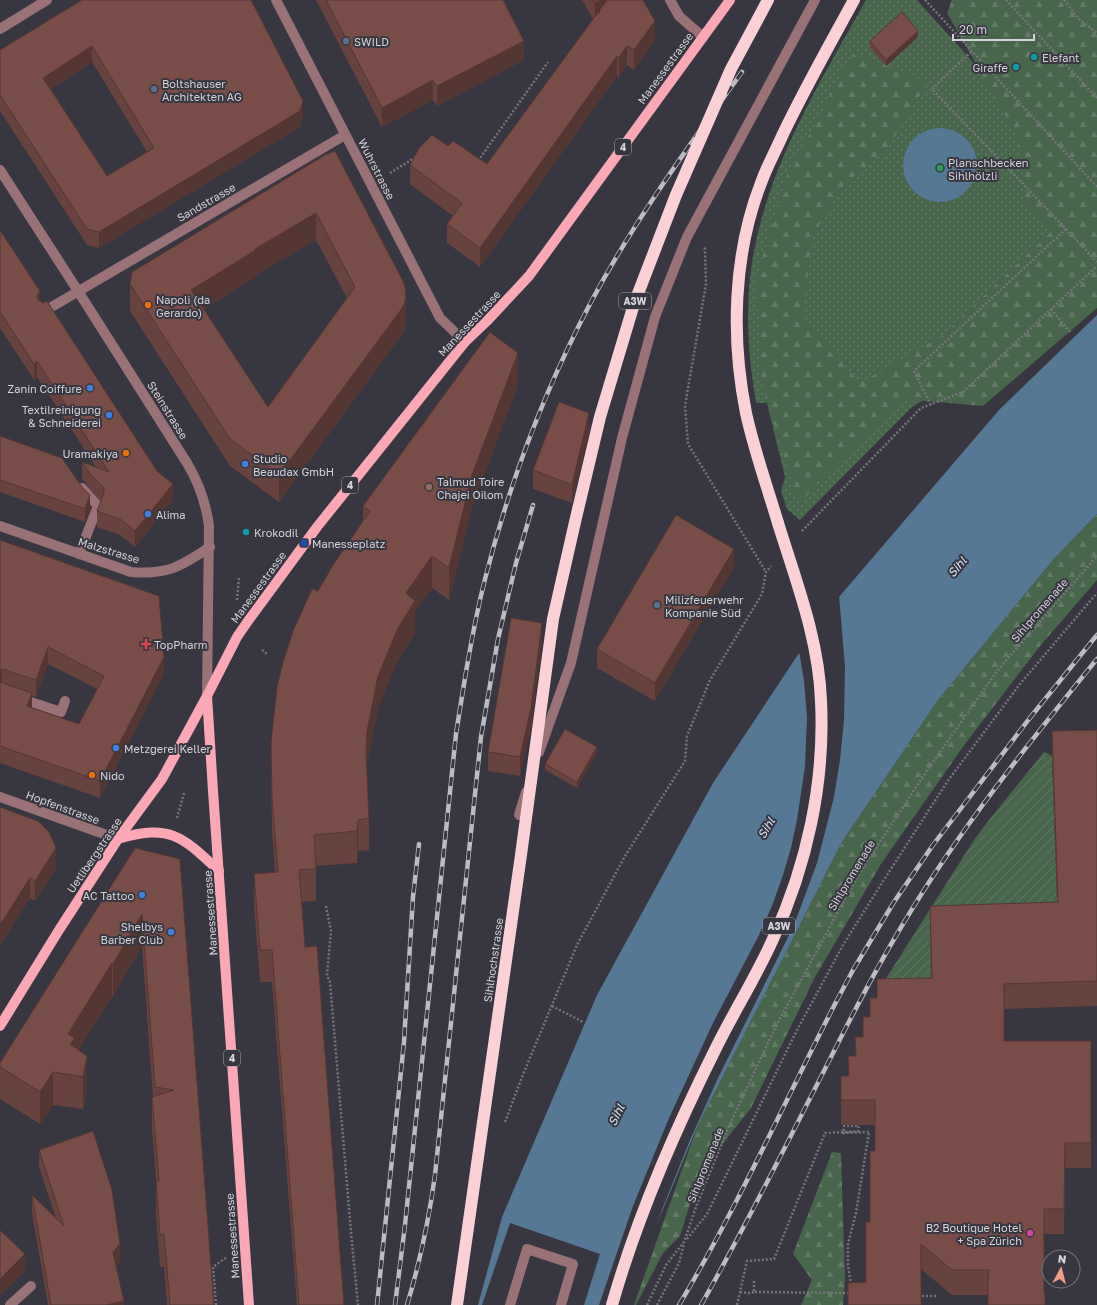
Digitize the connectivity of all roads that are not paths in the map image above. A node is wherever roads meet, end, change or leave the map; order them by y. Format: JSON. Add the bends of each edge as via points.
{"nodes":[{"id":1,"x":47,"y":0,"type":"edge"},
{"id":2,"x":276,"y":0,"type":"edge"},
{"id":3,"x":670,"y":0,"type":"edge"},
{"id":4,"x":730,"y":0,"type":"edge"},
{"id":5,"x":768,"y":0,"type":"edge"},
{"id":6,"x":815,"y":0,"type":"edge"},
{"id":7,"x":854,"y":0,"type":"edge"},
{"id":8,"x":0,"y":29,"type":"edge"},
{"id":9,"x":703,"y":37,"type":"junction"},
{"id":10,"x":346,"y":135,"type":"junction"},
{"id":11,"x":0,"y":170,"type":"edge"},
{"id":12,"x":78,"y":291,"type":"junction"},
{"id":13,"x":43,"y":312,"type":"edge"},
{"id":14,"x":465,"y":342,"type":"junction"},
{"id":15,"x":76,"y":480,"type":"edge"},
{"id":16,"x":0,"y":526,"type":"edge"},
{"id":17,"x":210,"y":547,"type":"junction"},
{"id":18,"x":79,"y":554,"type":"junction"},
{"id":19,"x":0,"y":692,"type":"edge"},
{"id":20,"x":207,"y":696,"type":"junction"},
{"id":21,"x":65,"y":700,"type":"dead end"},
{"id":22,"x":0,"y":797,"type":"edge"},
{"id":23,"x":519,"y":815,"type":"dead end"},
{"id":24,"x":118,"y":839,"type":"junction"},
{"id":25,"x":219,"y":871,"type":"junction"},
{"id":26,"x":0,"y":1026,"type":"edge"},
{"id":27,"x":31,"y":1286,"type":"dead end"},
{"id":28,"x":10,"y":1305,"type":"edge"},
{"id":29,"x":249,"y":1305,"type":"edge"},
{"id":30,"x":457,"y":1305,"type":"edge"},
{"id":31,"x":510,"y":1305,"type":"edge"},
{"id":32,"x":561,"y":1305,"type":"edge"},
{"id":33,"x":612,"y":1305,"type":"edge"}],
"edges":[{"from":1,"to":8,"type":"street"},
{"from":2,"to":10,"type":"street","name":"Wuhrstrasse"},
{"from":3,"to":9,"type":"street","via":[[679,16]]},
{"from":4,"to":9,"type":"main road","name":"Manessestrasse","number":"4"},
{"from":5,"to":30,"type":"highway","name":"Sihlhochstrasse","number":"A3W","bridge":true,"via":[[731,69],[676,195],[634,304],[600,417],[554,618]]},
{"from":6,"to":23,"type":"street","via":[[688,237],[655,317],[622,438],[571,663],[546,729]]},
{"from":7,"to":33,"type":"highway","number":"A3W","bridge":true,"via":[[796,106],[761,183],[744,242],[738,286],[738,350],[746,412],[755,450],[811,631],[821,700],[820,761],[811,826],[800,869],[786,908],[772,941],[714,1050],[680,1124],[645,1205]]},
{"from":9,"to":14,"type":"main road","name":"Manessestrasse","number":"4","via":[[529,276]]},
{"from":10,"to":12,"type":"street","name":"Sandstrasse"},
{"from":10,"to":14,"type":"street","name":"Wuhrstrasse","via":[[440,318]]},
{"from":11,"to":12,"type":"street","name":"Steinstrasse"},
{"from":12,"to":13,"type":"street","name":"Sandstrasse"},
{"from":12,"to":17,"type":"street","name":"Steinstrasse","via":[[194,476],[206,508]]},
{"from":14,"to":20,"type":"main road","name":"Manessestrasse","number":"4","via":[[341,497],[267,595],[237,637]]},
{"from":15,"to":18,"type":"street","via":[[98,506]]},
{"from":16,"to":18,"type":"street","name":"Malzstrasse"},
{"from":17,"to":18,"type":"street","name":"Malzstrasse","via":[[173,569],[149,574],[131,572]]},
{"from":17,"to":20,"type":"street","name":"Steinstrasse"},
{"from":19,"to":21,"type":"street","via":[[61,712]]},
{"from":20,"to":24,"type":"main road","name":"Uetlibergstrasse","via":[[162,779]]},
{"from":20,"to":25,"type":"main road","name":"Manessestrasse","number":"4"},
{"from":22,"to":24,"type":"street","name":"Hopfenstrasse"},
{"from":24,"to":25,"type":"main road","via":[[146,832],[173,835],[195,848]]},
{"from":24,"to":26,"type":"main road","name":"Uetlibergstrasse"},
{"from":25,"to":29,"type":"main road","name":"Manessestrasse","number":"4"},
{"from":27,"to":28,"type":"street"},
{"from":31,"to":32,"type":"street","via":[[527,1249],[573,1264]]}]}
